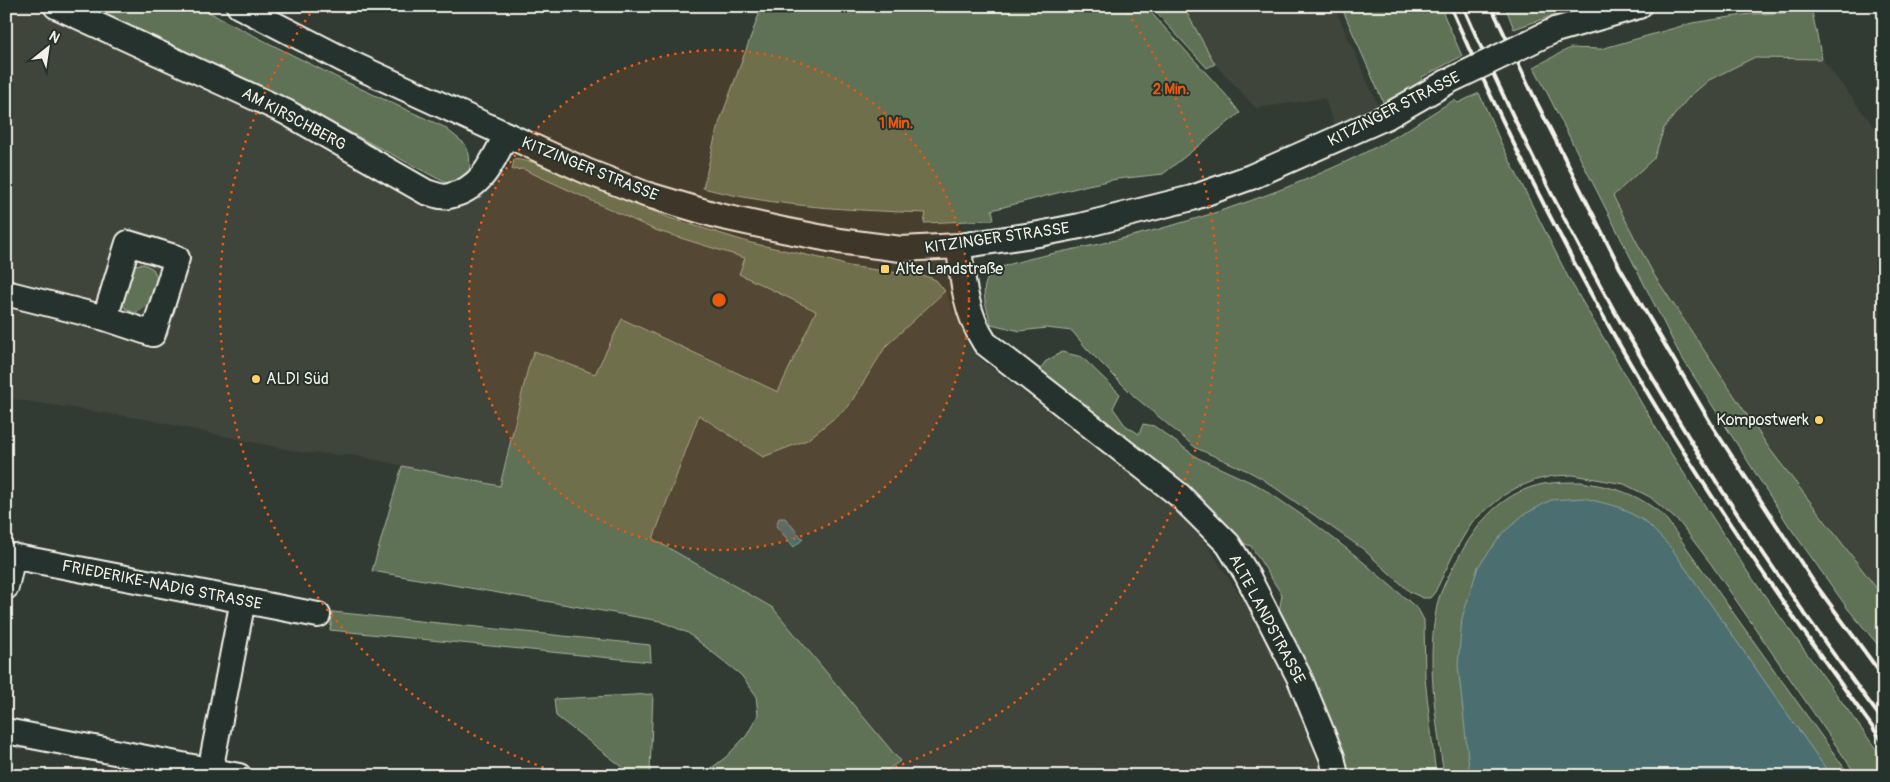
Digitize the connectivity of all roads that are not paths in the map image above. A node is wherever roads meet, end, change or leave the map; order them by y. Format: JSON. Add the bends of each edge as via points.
{"nodes":[{"id":1,"x":56,"y":6,"type":"edge"},
{"id":2,"x":239,"y":6,"type":"edge"},
{"id":3,"x":1640,"y":6,"type":"edge"},
{"id":4,"x":506,"y":135,"type":"junction"},
{"id":5,"x":959,"y":246,"type":"junction"},
{"id":6,"x":6,"y":293,"type":"edge"},
{"id":7,"x":104,"y":318,"type":"dead end"},
{"id":8,"x":9,"y":555,"type":"edge"},
{"id":9,"x":6,"y":587,"type":"edge"},
{"id":10,"x":243,"y":600,"type":"junction"},
{"id":11,"x":318,"y":615,"type":"dead end"},
{"id":12,"x":6,"y":731,"type":"edge"},
{"id":13,"x":210,"y":771,"type":"junction"},
{"id":14,"x":239,"y":776,"type":"edge"},
{"id":15,"x":1336,"y":776,"type":"edge"}],
"edges":[{"from":1,"to":4,"type":"street","name":"AM KIRSCHBERG","via":[[286,112],[426,192],[448,197],[468,189],[486,174]]},
{"from":2,"to":4,"type":"street","name":"KITZINGER STRASSE","via":[[350,63]]},
{"from":3,"to":5,"type":"street","name":"KITZINGER STRASSE","bridge":true,"via":[[1555,30],[1447,82],[1386,117],[1251,177],[1192,198],[1080,226]]},
{"from":4,"to":5,"type":"street","name":"KITZINGER STRASSE","via":[[645,194],[719,216],[839,241],[901,249]]},
{"from":5,"to":15,"type":"street","name":"ALTE LANDSTRASSE","via":[[963,289],[976,330],[985,343],[1180,495],[1228,544],[1246,572],[1299,677],[1332,757]]},
{"from":6,"to":7,"type":"street"},
{"from":8,"to":9,"type":"street"},
{"from":8,"to":10,"type":"street","name":"FRIEDERIKE-NADIG STRASSE"},
{"from":10,"to":11,"type":"street","name":"FRIEDERIKE-NADIG STRASSE"},
{"from":10,"to":13,"type":"street"},
{"from":12,"to":13,"type":"street"},
{"from":13,"to":14,"type":"street"}]}
